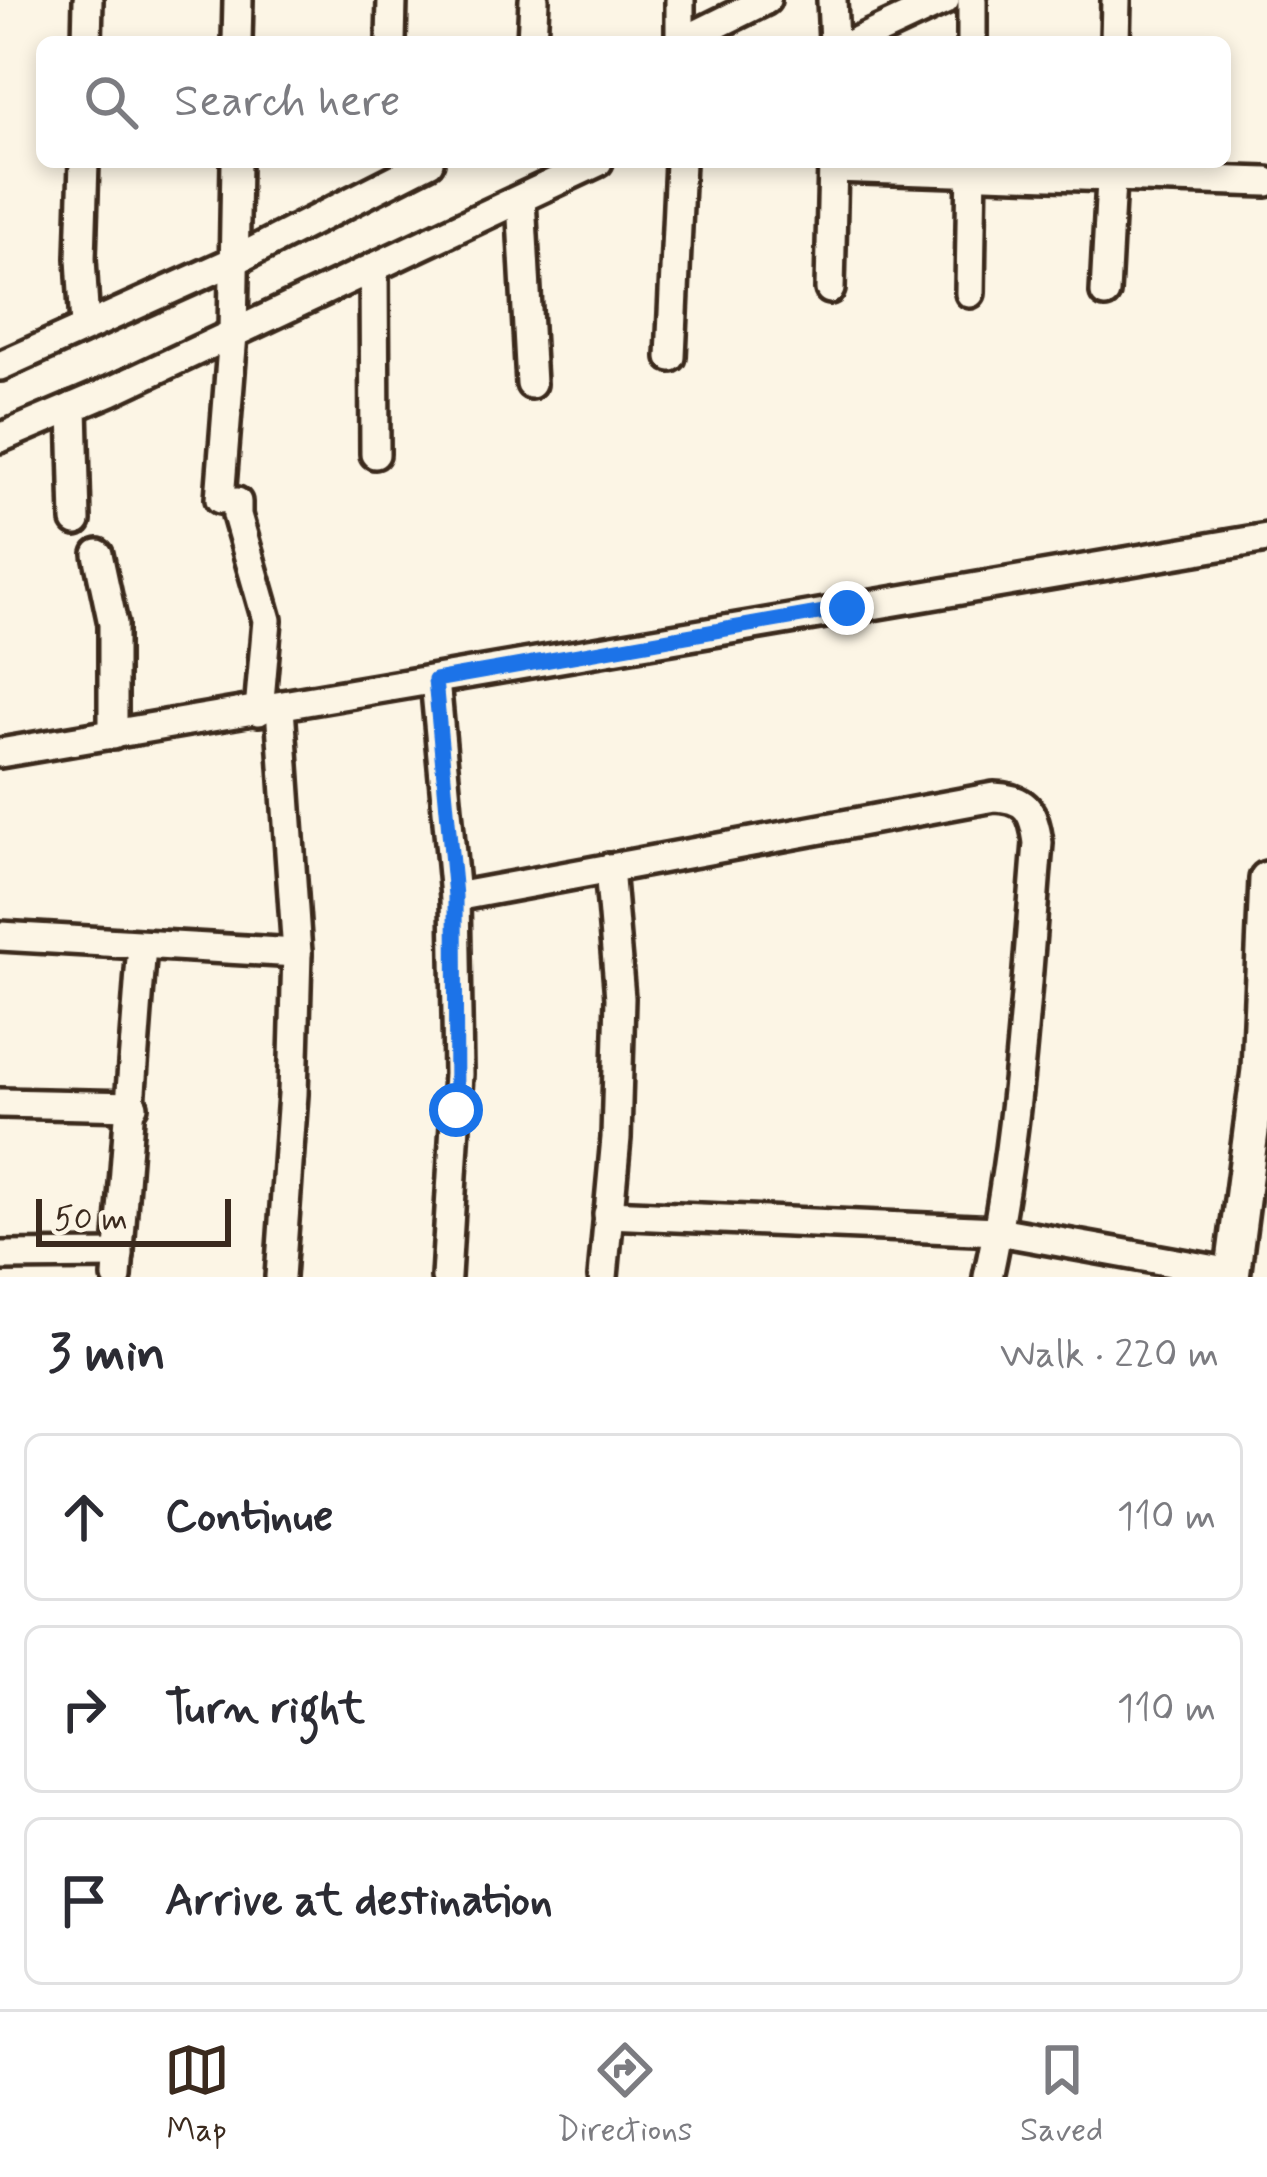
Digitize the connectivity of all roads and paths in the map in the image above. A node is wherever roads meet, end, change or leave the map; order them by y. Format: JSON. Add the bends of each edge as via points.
{"nodes":[{"id":1,"x":88,"y":0,"type":"edge"},
{"id":2,"x":238,"y":0,"type":"edge"},
{"id":3,"x":392,"y":0,"type":"edge"},
{"id":4,"x":534,"y":0,"type":"edge"},
{"id":5,"x":680,"y":0,"type":"edge"},
{"id":6,"x":766,"y":0,"type":"edge"},
{"id":7,"x":832,"y":0,"type":"edge"},
{"id":8,"x":945,"y":0,"type":"edge"},
{"id":9,"x":972,"y":0,"type":"edge"},
{"id":10,"x":1116,"y":0,"type":"edge"},
{"id":11,"x":87,"y":36,"type":"edge"},
{"id":12,"x":238,"y":36,"type":"edge"},
{"id":13,"x":391,"y":36,"type":"edge"},
{"id":14,"x":532,"y":36,"type":"edge"},
{"id":15,"x":681,"y":36,"type":"edge"},
{"id":16,"x":693,"y":36,"type":"edge"},
{"id":17,"x":834,"y":36,"type":"edge"},
{"id":18,"x":868,"y":36,"type":"edge"},
{"id":19,"x":972,"y":36,"type":"edge"},
{"id":20,"x":1115,"y":36,"type":"edge"},
{"id":21,"x":84,"y":168,"type":"edge"},
{"id":22,"x":236,"y":168,"type":"edge"},
{"id":23,"x":586,"y":168,"type":"edge"},
{"id":24,"x":680,"y":168,"type":"edge"},
{"id":25,"x":833,"y":168,"type":"edge"},
{"id":26,"x":972,"y":168,"type":"edge"},
{"id":27,"x":1112,"y":170,"type":"edge"},
{"id":28,"x":385,"y":172,"type":"edge"},
{"id":29,"x":1267,"y":182,"type":"edge"},
{"id":30,"x":521,"y":199,"type":"junction"},
{"id":31,"x":236,"y":260,"type":"junction"},
{"id":32,"x":374,"y":267,"type":"junction"},
{"id":33,"x":830,"y":289,"type":"dead end"},
{"id":34,"x":970,"y":293,"type":"dead end"},
{"id":35,"x":1105,"y":293,"type":"dead end"},
{"id":36,"x":86,"y":327,"type":"junction"},
{"id":37,"x":233,"y":334,"type":"junction"},
{"id":38,"x":671,"y":357,"type":"dead end"},
{"id":39,"x":0,"y":366,"type":"edge"},
{"id":40,"x":531,"y":384,"type":"dead end"},
{"id":41,"x":73,"y":407,"type":"junction"},
{"id":42,"x":0,"y":438,"type":"edge"},
{"id":43,"x":375,"y":454,"type":"dead end"},
{"id":44,"x":76,"y":521,"type":"dead end"},
{"id":45,"x":1267,"y":538,"type":"edge"},
{"id":46,"x":98,"y":554,"type":"dead end"},
{"id":47,"x":435,"y":680,"type":"junction"},
{"id":48,"x":270,"y":710,"type":"junction"},
{"id":49,"x":113,"y":735,"type":"junction"},
{"id":50,"x":0,"y":753,"type":"edge"},
{"id":51,"x":609,"y":868,"type":"junction"},
{"id":52,"x":1267,"y":879,"type":"edge"},
{"id":53,"x":455,"y":896,"type":"junction"},
{"id":54,"x":0,"y":936,"type":"edge"},
{"id":55,"x":142,"y":945,"type":"junction"},
{"id":56,"x":297,"y":953,"type":"junction"},
{"id":57,"x":0,"y":1103,"type":"edge"},
{"id":58,"x":133,"y":1106,"type":"junction"},
{"id":59,"x":1258,"y":1144,"type":"edge"},
{"id":60,"x":608,"y":1214,"type":"junction"},
{"id":61,"x":998,"y":1231,"type":"junction"},
{"id":62,"x":0,"y":1256,"type":"edge"},
{"id":63,"x":118,"y":1266,"type":"edge"},
{"id":64,"x":1232,"y":1275,"type":"edge"},
{"id":65,"x":280,"y":1277,"type":"edge"},
{"id":66,"x":446,"y":1277,"type":"edge"},
{"id":67,"x":603,"y":1277,"type":"edge"},
{"id":68,"x":988,"y":1277,"type":"edge"}],
"edges":[{"from":1,"to":11,"type":"street"},
{"from":2,"to":12,"type":"street"},
{"from":3,"to":13,"type":"street"},
{"from":4,"to":14,"type":"street"},
{"from":5,"to":15,"type":"street"},
{"from":6,"to":16,"type":"street"},
{"from":7,"to":17,"type":"street"},
{"from":8,"to":18,"type":"street"},
{"from":9,"to":19,"type":"street"},
{"from":10,"to":20,"type":"street"},
{"from":21,"to":36,"type":"street"},
{"from":22,"to":31,"type":"street"},
{"from":23,"to":30,"type":"street"},
{"from":24,"to":38,"type":"street"},
{"from":25,"to":33,"type":"street"},
{"from":26,"to":27,"type":"street"},
{"from":26,"to":34,"type":"street"},
{"from":27,"to":29,"type":"street"},
{"from":27,"to":35,"type":"street"},
{"from":28,"to":31,"type":"street"},
{"from":30,"to":32,"type":"street"},
{"from":30,"to":40,"type":"street"},
{"from":31,"to":36,"type":"street"},
{"from":31,"to":37,"type":"street"},
{"from":32,"to":37,"type":"street"},
{"from":32,"to":43,"type":"street"},
{"from":36,"to":39,"type":"street"},
{"from":37,"to":41,"type":"street"},
{"from":37,"to":48,"type":"street","via":[[229,501],[267,620]]},
{"from":41,"to":42,"type":"street"},
{"from":41,"to":44,"type":"street"},
{"from":45,"to":47,"type":"street"},
{"from":46,"to":49,"type":"street","via":[[113,624]]},
{"from":47,"to":48,"type":"street"},
{"from":47,"to":53,"type":"street"},
{"from":48,"to":49,"type":"street"},
{"from":48,"to":56,"type":"street"},
{"from":49,"to":50,"type":"street"},
{"from":51,"to":53,"type":"street"},
{"from":51,"to":60,"type":"street","via":[[620,998]]},
{"from":51,"to":61,"type":"street","via":[[994,797],[1025,804],[1038,843]]},
{"from":52,"to":59,"type":"street"},
{"from":53,"to":66,"type":"street","via":[[458,1074]]},
{"from":54,"to":55,"type":"street"},
{"from":55,"to":56,"type":"street"},
{"from":55,"to":58,"type":"street"},
{"from":56,"to":65,"type":"street"},
{"from":57,"to":58,"type":"street"},
{"from":58,"to":63,"type":"street"},
{"from":59,"to":64,"type":"street"},
{"from":60,"to":61,"type":"street"},
{"from":60,"to":67,"type":"street"},
{"from":61,"to":64,"type":"street"},
{"from":61,"to":68,"type":"street"},
{"from":62,"to":63,"type":"street"}]}
